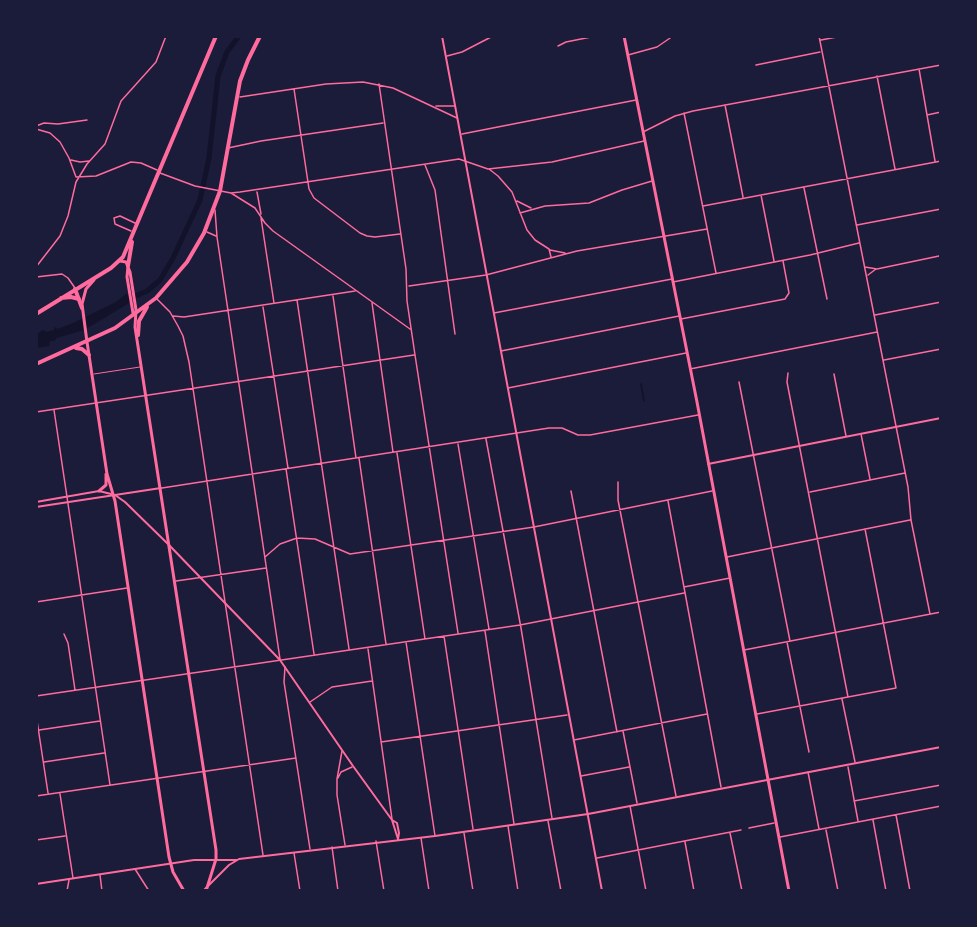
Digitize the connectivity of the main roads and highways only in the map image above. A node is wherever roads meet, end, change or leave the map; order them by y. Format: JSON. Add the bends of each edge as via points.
{"nodes":[{"id":1,"x":216,"y":36,"type":"edge"},
{"id":2,"x":260,"y":36,"type":"edge"},
{"id":3,"x":624,"y":36,"type":"edge"},
{"id":4,"x":134,"y":234,"type":"junction"},
{"id":5,"x":120,"y":261,"type":"junction"},
{"id":6,"x":128,"y":266,"type":"junction"},
{"id":7,"x":95,"y":278,"type":"junction"},
{"id":8,"x":75,"y":289,"type":"junction"},
{"id":9,"x":61,"y":298,"type":"junction"},
{"id":10,"x":79,"y":299,"type":"junction"},
{"id":11,"x":149,"y":304,"type":"junction"},
{"id":12,"x":82,"y":308,"type":"junction"},
{"id":13,"x":36,"y":314,"type":"edge"},
{"id":14,"x":134,"y":315,"type":"junction"},
{"id":15,"x":138,"y":335,"type":"junction"},
{"id":16,"x":87,"y":342,"type":"junction"},
{"id":17,"x":72,"y":349,"type":"junction"},
{"id":18,"x":89,"y":355,"type":"junction"},
{"id":19,"x":36,"y":364,"type":"edge"},
{"id":20,"x":106,"y":469,"type":"junction"},
{"id":21,"x":99,"y":491,"type":"road end"},
{"id":22,"x":205,"y":890,"type":"edge"},
{"id":23,"x":184,"y":891,"type":"edge"},
{"id":24,"x":789,"y":891,"type":"edge"}],
"edges":[{"from":1,"to":4,"type":"highway"},
{"from":2,"to":11,"type":"highway","via":[[236,97],[220,191],[204,233],[187,262]]},
{"from":3,"to":24,"type":"main road"},
{"from":4,"to":5,"type":"highway"},
{"from":4,"to":6,"type":"highway"},
{"from":5,"to":6,"type":"main road"},
{"from":5,"to":7,"type":"highway"},
{"from":6,"to":14,"type":"main road"},
{"from":7,"to":8,"type":"highway"},
{"from":7,"to":12,"type":"main road","via":[[86,289]]},
{"from":8,"to":9,"type":"highway"},
{"from":8,"to":10,"type":"highway"},
{"from":9,"to":10,"type":"highway"},
{"from":9,"to":13,"type":"highway"},
{"from":10,"to":12,"type":"highway"},
{"from":11,"to":14,"type":"highway"},
{"from":11,"to":15,"type":"highway","via":[[139,321]]},
{"from":12,"to":16,"type":"main road"},
{"from":14,"to":15,"type":"main road"},
{"from":14,"to":16,"type":"highway"},
{"from":15,"to":22,"type":"main road","via":[[216,859]]},
{"from":16,"to":17,"type":"highway"},
{"from":16,"to":18,"type":"main road"},
{"from":17,"to":18,"type":"highway","via":[[82,349]]},
{"from":17,"to":19,"type":"highway"},
{"from":18,"to":20,"type":"main road"},
{"from":20,"to":21,"type":"main road","via":[[106,485]]},
{"from":20,"to":23,"type":"main road","via":[[114,495],[170,863]]}]}
